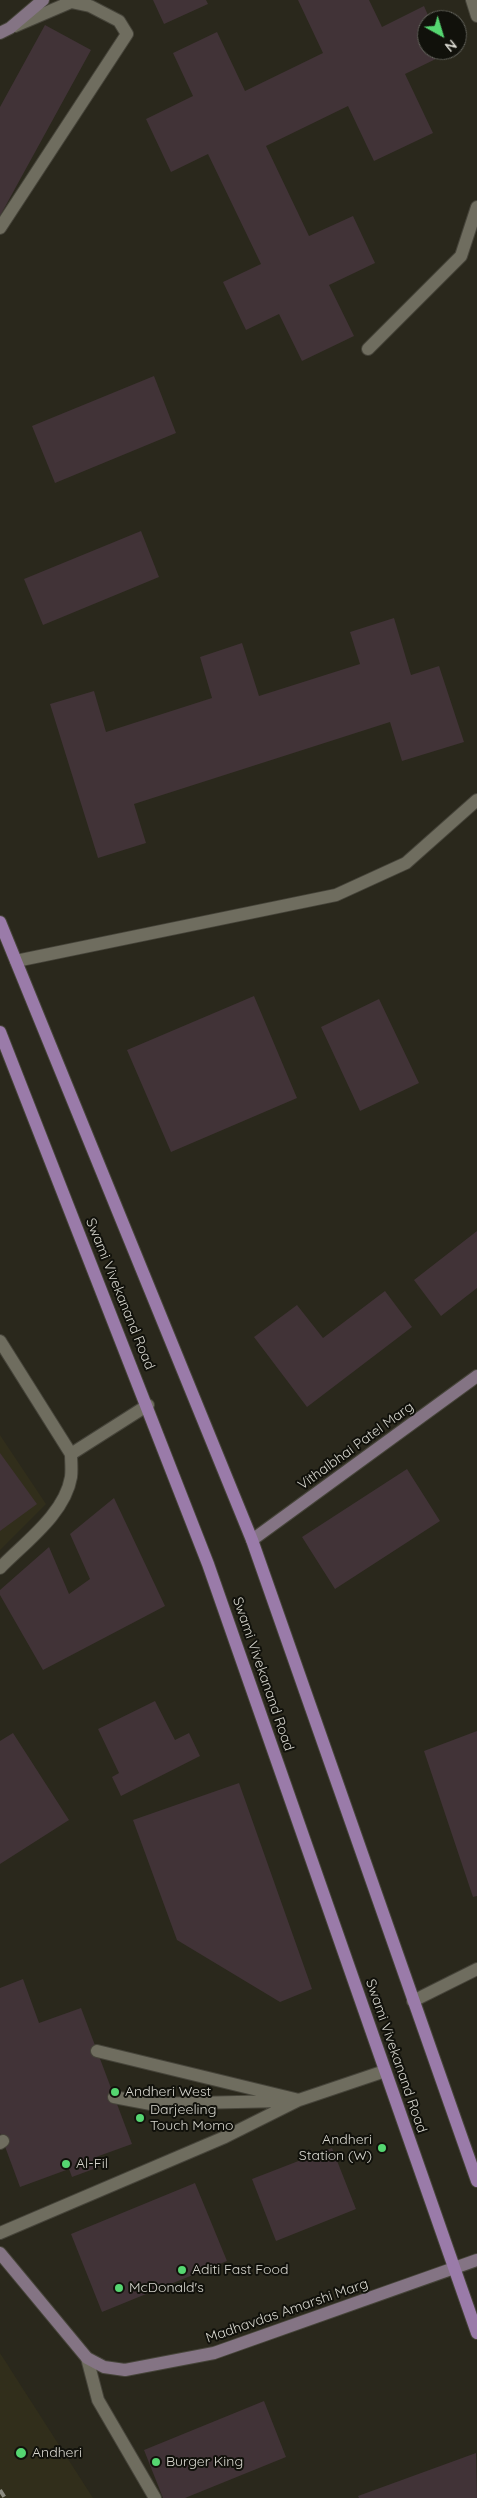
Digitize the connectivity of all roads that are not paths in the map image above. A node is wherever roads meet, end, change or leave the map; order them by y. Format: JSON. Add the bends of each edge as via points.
{"nodes":[{"id":1,"x":43,"y":0,"type":"edge"},
{"id":2,"x":472,"y":0,"type":"edge"},
{"id":3,"x":72,"y":1,"type":"edge"},
{"id":4,"x":477,"y":16,"type":"edge"},
{"id":5,"x":5,"y":30,"type":"edge"},
{"id":6,"x":0,"y":42,"type":"edge"},
{"id":7,"x":477,"y":206,"type":"edge"},
{"id":8,"x":0,"y":228,"type":"edge"},
{"id":9,"x":368,"y":349,"type":"dead end"},
{"id":10,"x":477,"y":800,"type":"edge"},
{"id":11,"x":0,"y":922,"type":"edge"},
{"id":12,"x":16,"y":962,"type":"junction"},
{"id":13,"x":0,"y":1032,"type":"edge"},
{"id":14,"x":0,"y":1341,"type":"edge"},
{"id":15,"x":477,"y":1376,"type":"edge"},
{"id":16,"x":148,"y":1405,"type":"junction"},
{"id":17,"x":71,"y":1454,"type":"junction"},
{"id":18,"x":252,"y":1540,"type":"junction"},
{"id":19,"x":0,"y":1568,"type":"edge"},
{"id":20,"x":477,"y":1969,"type":"edge"},
{"id":21,"x":413,"y":2001,"type":"junction"},
{"id":22,"x":97,"y":2051,"type":"dead end"},
{"id":23,"x":385,"y":2071,"type":"junction"},
{"id":24,"x":114,"y":2097,"type":"dead end"},
{"id":25,"x":299,"y":2100,"type":"junction"},
{"id":26,"x":477,"y":2181,"type":"edge"},
{"id":27,"x":0,"y":2233,"type":"edge"},
{"id":28,"x":0,"y":2252,"type":"edge"},
{"id":29,"x":477,"y":2260,"type":"edge"},
{"id":30,"x":454,"y":2267,"type":"junction"},
{"id":31,"x":476,"y":2330,"type":"edge"},
{"id":32,"x":86,"y":2358,"type":"junction"},
{"id":33,"x":155,"y":2498,"type":"edge"}],
"edges":[{"from":1,"to":5,"type":"street"},
{"from":2,"to":4,"type":"street"},
{"from":3,"to":5,"type":"street"},
{"from":3,"to":8,"type":"street","via":[[120,21],[127,34]]},
{"from":5,"to":6,"type":"street"},
{"from":7,"to":9,"type":"street","via":[[461,256]]},
{"from":10,"to":12,"type":"street","via":[[406,863],[336,895]]},
{"from":11,"to":12,"type":"main road","name":"Swami Vivekanand Road"},
{"from":12,"to":18,"type":"main road","name":"Swami Vivekanand Road"},
{"from":13,"to":16,"type":"main road","name":"Swami Vivekanand Road"},
{"from":14,"to":17,"type":"street"},
{"from":15,"to":18,"type":"street","name":"Vithalbhai Patel Marg"},
{"from":16,"to":17,"type":"street"},
{"from":16,"to":23,"type":"main road","name":"Swami Vivekanand Road","via":[[208,1564]]},
{"from":17,"to":19,"type":"street","via":[[71,1477],[63,1498],[52,1514]]},
{"from":18,"to":21,"type":"main road","name":"Swami Vivekanand Road"},
{"from":20,"to":21,"type":"street"},
{"from":21,"to":26,"type":"main road","name":"Swami Vivekanand Road"},
{"from":22,"to":25,"type":"street"},
{"from":23,"to":25,"type":"street"},
{"from":23,"to":30,"type":"main road","name":"Swami Vivekanand Road"},
{"from":24,"to":25,"type":"street","via":[[151,2104]]},
{"from":25,"to":27,"type":"street","via":[[225,2137]]},
{"from":28,"to":32,"type":"street","name":"Madhavdas Amarshi Marg"},
{"from":29,"to":30,"type":"street","name":"Madhavdas Amarshi Marg"},
{"from":30,"to":31,"type":"main road","name":"Swami Vivekanand Road"},
{"from":30,"to":32,"type":"street","name":"Madhavdas Amarshi Marg","via":[[214,2353],[125,2370],[104,2367]]},
{"from":32,"to":33,"type":"street","via":[[98,2400]]}]}
